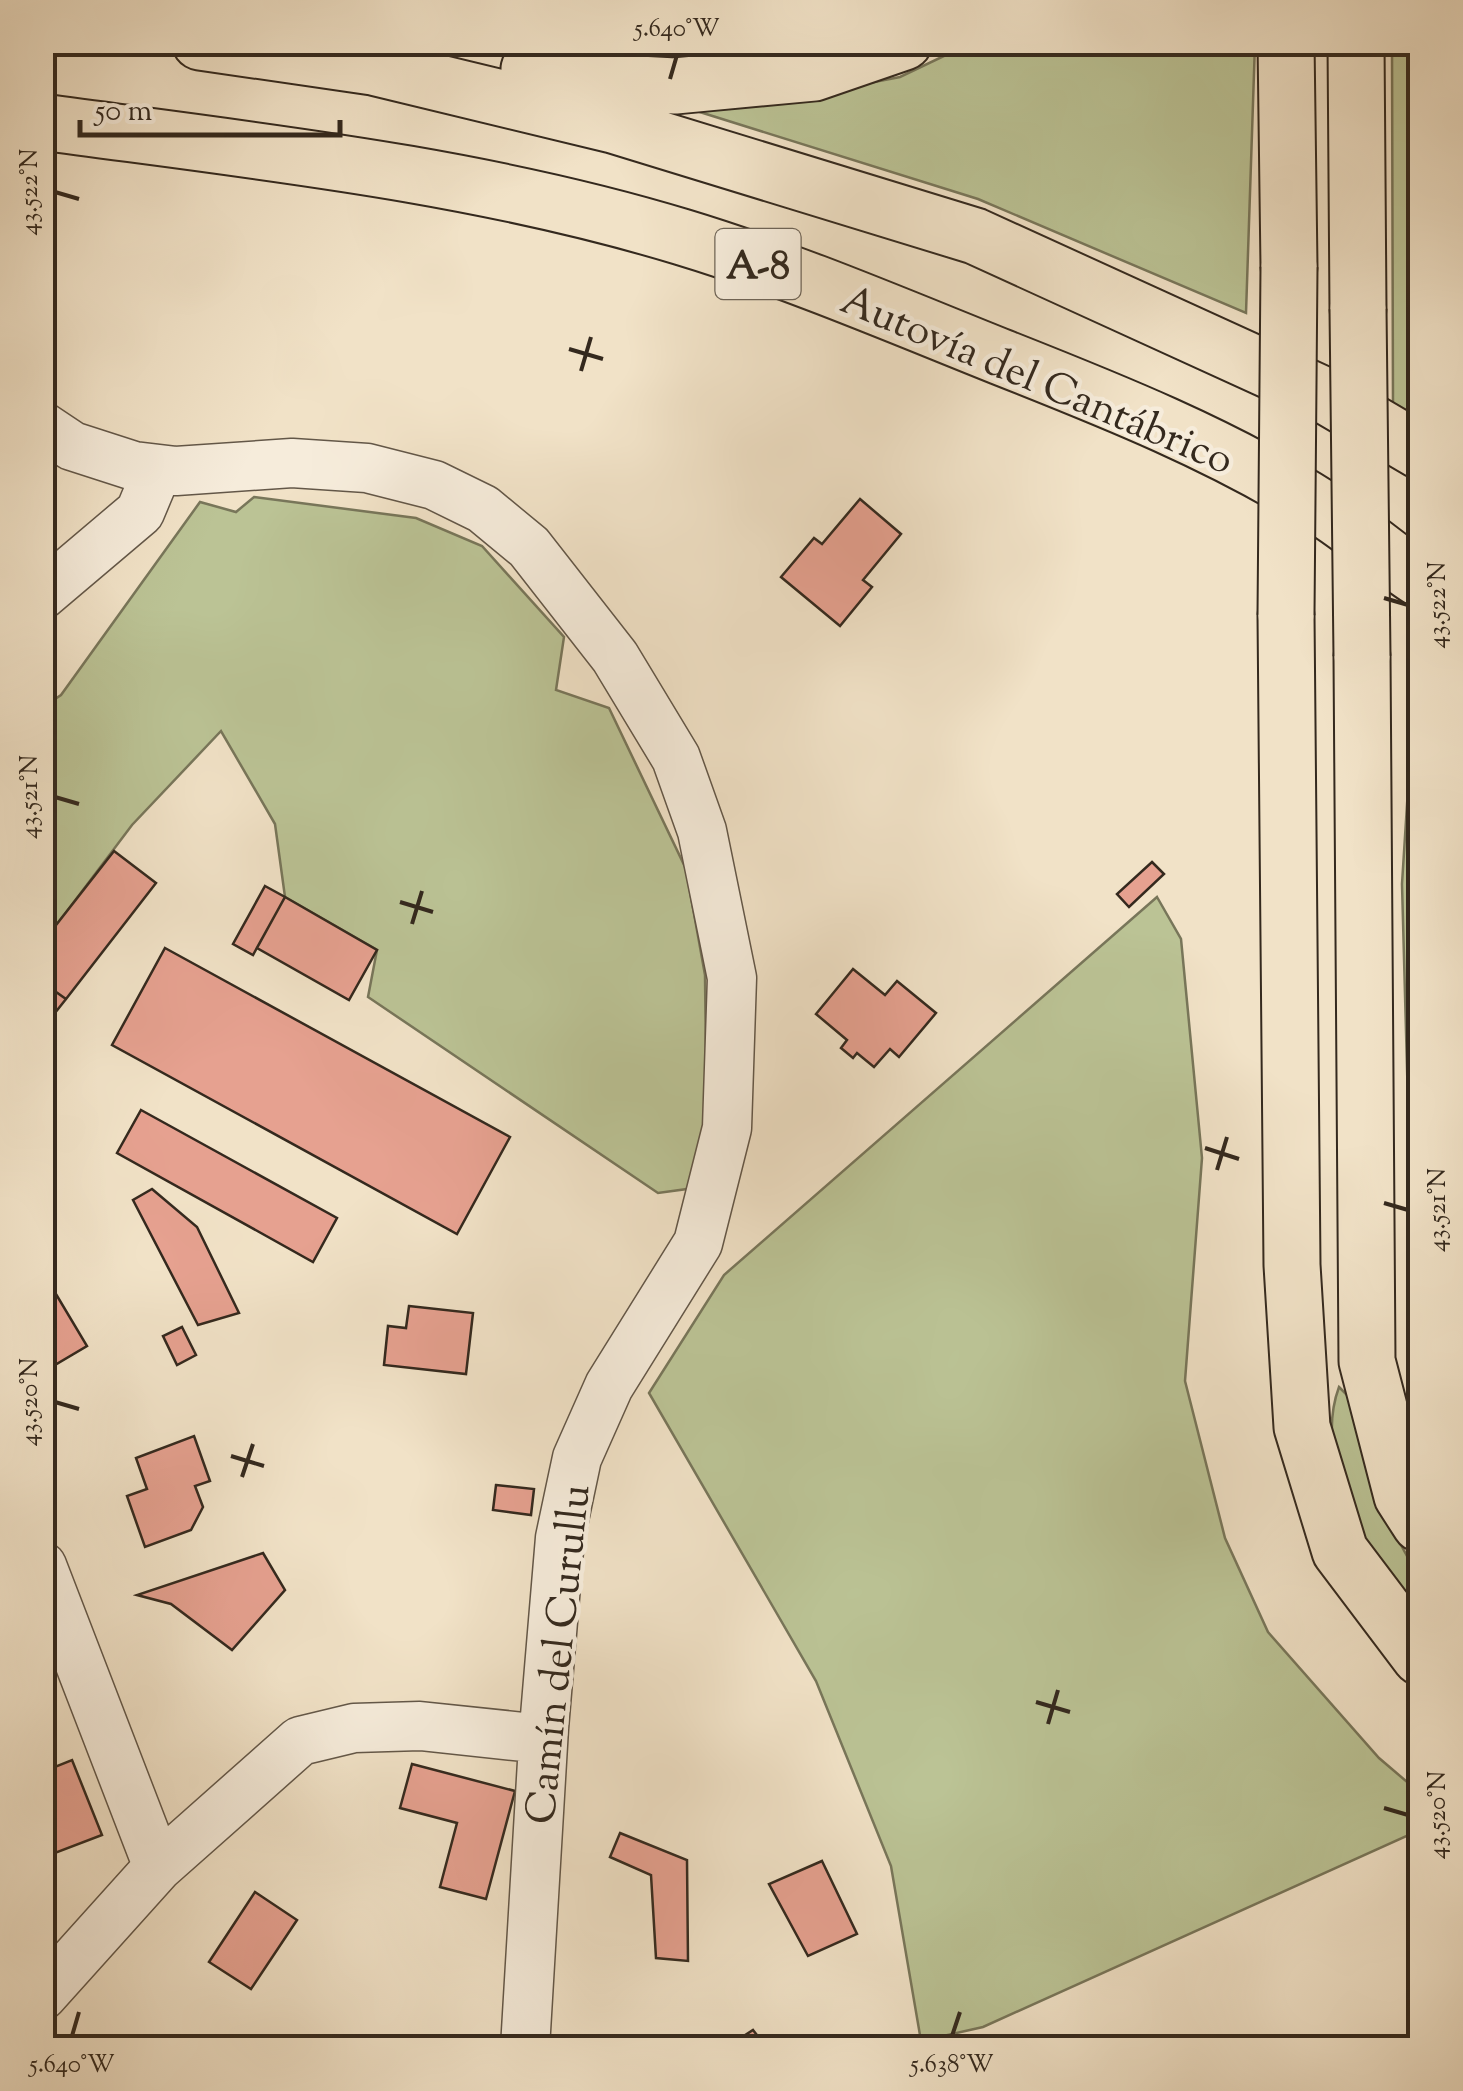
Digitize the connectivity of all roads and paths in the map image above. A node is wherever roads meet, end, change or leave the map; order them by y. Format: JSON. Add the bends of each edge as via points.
{"nodes":[{"id":1,"x":200,"y":42,"type":"edge"},
{"id":2,"x":390,"y":42,"type":"edge"},
{"id":3,"x":904,"y":42,"type":"edge"},
{"id":4,"x":1286,"y":42,"type":"edge"},
{"id":5,"x":1356,"y":42,"type":"edge"},
{"id":6,"x":42,"y":122,"type":"edge"},
{"id":7,"x":42,"y":426,"type":"edge"},
{"id":8,"x":1420,"y":451,"type":"edge"},
{"id":9,"x":158,"y":469,"type":"junction"},
{"id":10,"x":1419,"y":578,"type":"edge"},
{"id":11,"x":42,"y":595,"type":"edge"},
{"id":12,"x":1420,"y":1524,"type":"edge"},
{"id":13,"x":42,"y":1566,"type":"edge"},
{"id":14,"x":1420,"y":1657,"type":"edge"},
{"id":15,"x":543,"y":1739,"type":"junction"},
{"id":16,"x":158,"y":1867,"type":"junction"},
{"id":17,"x":42,"y":1996,"type":"edge"},
{"id":18,"x":525,"y":2048,"type":"edge"}],
"edges":[{"from":1,"to":8,"type":"highway","number":"A-8","via":[[373,67],[613,124],[974,236],[1328,397]]},
{"from":2,"to":3,"type":"highway","via":[[581,81],[675,86],[814,73]]},
{"from":4,"to":14,"type":"highway","bridge":true,"via":[[1292,1265],[1302,1427],[1340,1551]]},
{"from":5,"to":12,"type":"highway","bridge":true,"via":[[1367,1361],[1402,1496]]},
{"from":6,"to":10,"type":"highway","name":"Autovía del Cantábrico","number":"A-8","via":[[325,160],[506,194],[681,237],[848,296],[1157,423],[1322,508]]},
{"from":7,"to":9,"type":"street","name":"Camín del Curullu","via":[[72,446]]},
{"from":9,"to":11,"type":"street","via":[[140,512]]},
{"from":9,"to":15,"type":"street","name":"Camín del Curullu","via":[[292,463],[367,468],[434,485],[482,509],[529,547],[615,658],[676,758],[702,831],[732,978],[728,1128],[698,1242],[610,1386],[577,1458],[560,1538]]},
{"from":13,"to":16,"type":"street"},
{"from":15,"to":16,"type":"street","via":[[420,1726],[354,1728],[300,1741]]},
{"from":15,"to":18,"type":"street","name":"Camín del Curullu"},
{"from":16,"to":17,"type":"street"}]}
